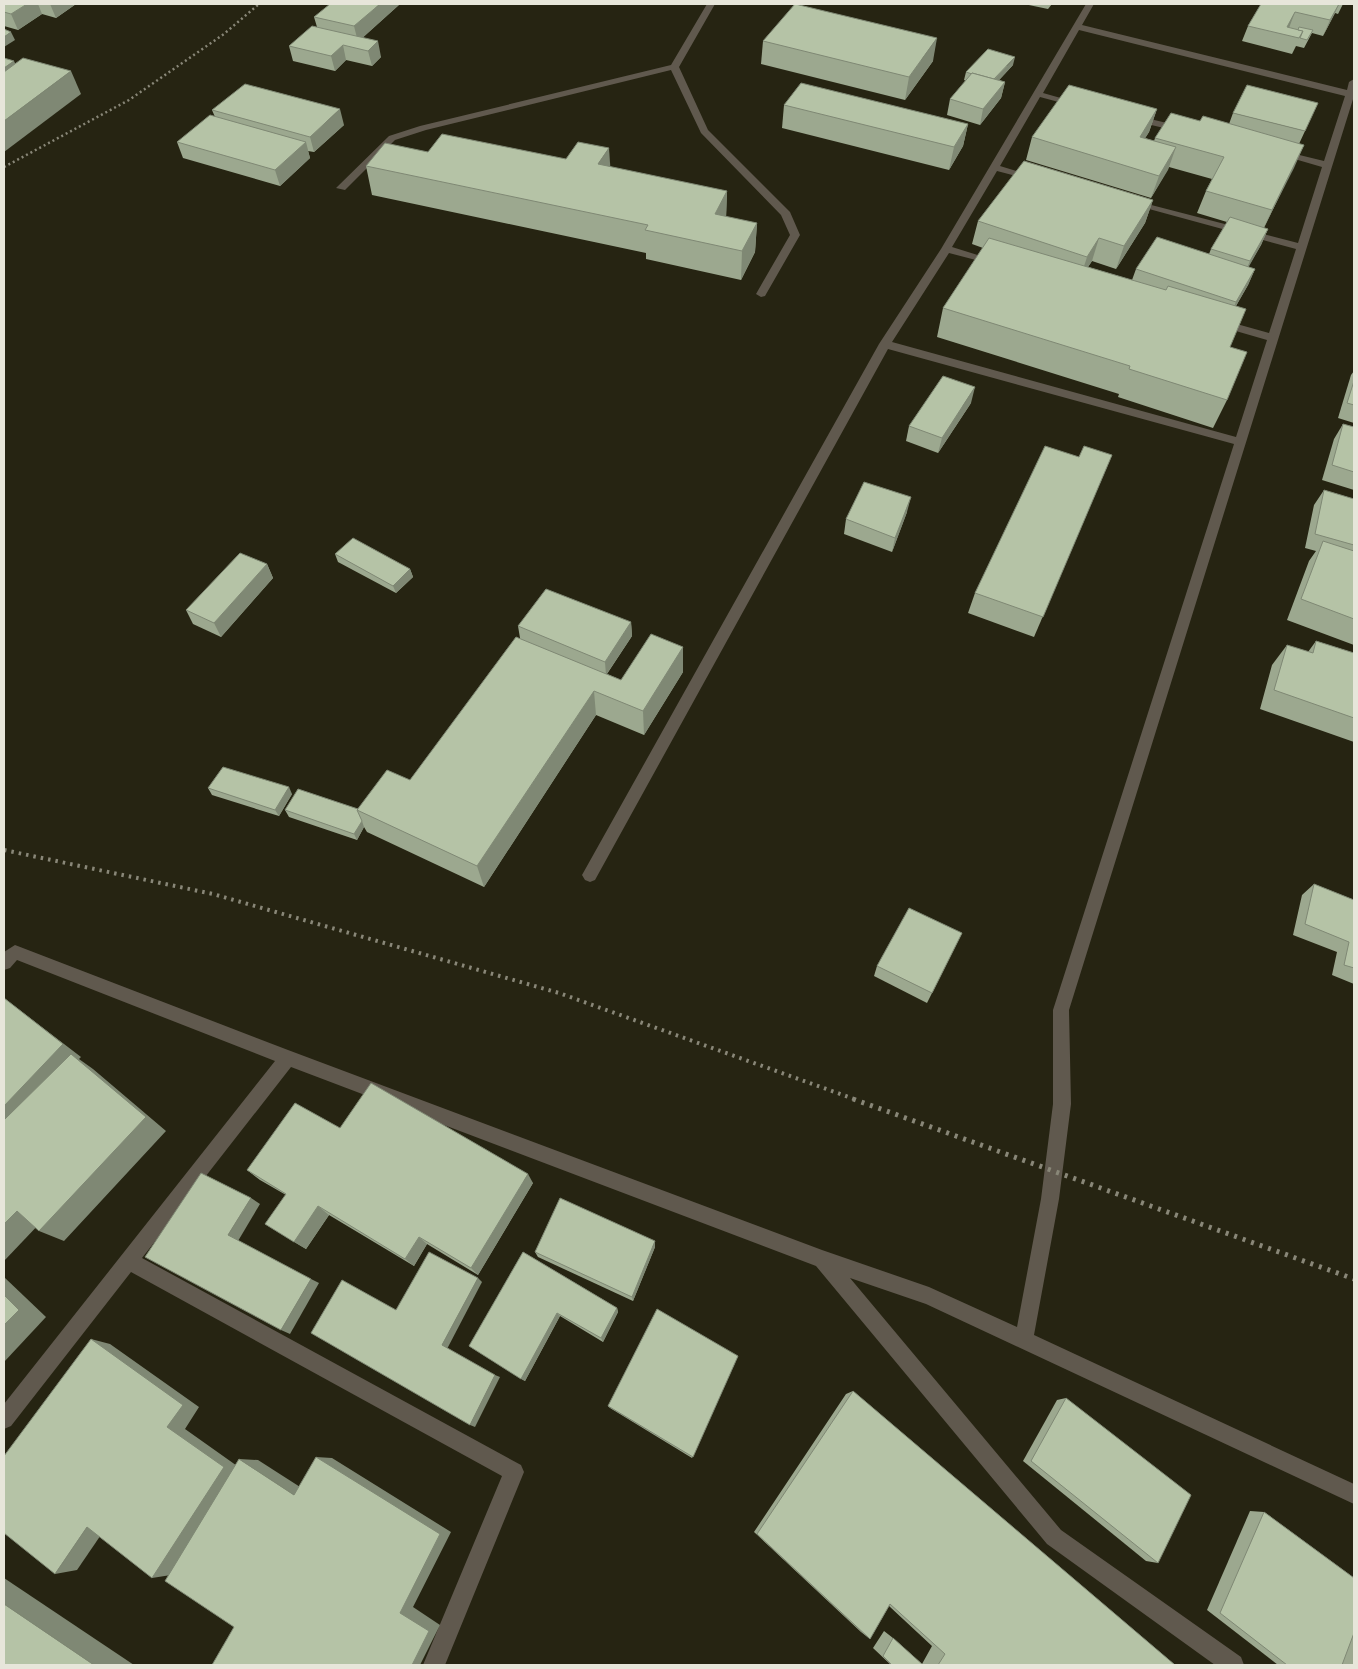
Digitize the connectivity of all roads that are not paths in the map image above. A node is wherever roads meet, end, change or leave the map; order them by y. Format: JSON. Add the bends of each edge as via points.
{"nodes":[{"id":1,"x":711,"y":4,"type":"edge"},
{"id":2,"x":1090,"y":4,"type":"edge"},
{"id":3,"x":1079,"y":27,"type":"junction"},
{"id":4,"x":674,"y":67,"type":"junction"},
{"id":5,"x":1352,"y":88,"type":"edge"},
{"id":6,"x":1037,"y":94,"type":"junction"},
{"id":7,"x":1086,"y":106,"type":"edge"},
{"id":8,"x":1124,"y":116,"type":"edge"},
{"id":9,"x":1192,"y":132,"type":"edge"},
{"id":10,"x":1270,"y":151,"type":"edge"},
{"id":11,"x":1328,"y":165,"type":"junction"},
{"id":12,"x":995,"y":168,"type":"junction"},
{"id":13,"x":1043,"y":180,"type":"edge"},
{"id":14,"x":341,"y":188,"type":"dead end"},
{"id":15,"x":1120,"y":200,"type":"edge"},
{"id":16,"x":1302,"y":247,"type":"junction"},
{"id":17,"x":946,"y":249,"type":"junction"},
{"id":18,"x":1004,"y":265,"type":"edge"},
{"id":19,"x":761,"y":294,"type":"dead end"},
{"id":20,"x":1206,"y":320,"type":"edge"},
{"id":21,"x":1274,"y":338,"type":"junction"},
{"id":22,"x":885,"y":344,"type":"junction"},
{"id":23,"x":1241,"y":442,"type":"junction"},
{"id":24,"x":590,"y":875,"type":"dead end"},
{"id":25,"x":8,"y":955,"type":"edge"},
{"id":26,"x":288,"y":1058,"type":"junction"},
{"id":27,"x":822,"y":1259,"type":"junction"},
{"id":28,"x":129,"y":1261,"type":"junction"},
{"id":29,"x":1024,"y":1340,"type":"junction"},
{"id":30,"x":4,"y":1419,"type":"edge"},
{"id":31,"x":1354,"y":1494,"type":"edge"},
{"id":32,"x":434,"y":1665,"type":"edge"},
{"id":33,"x":1233,"y":1665,"type":"edge"}],
"edges":[{"from":1,"to":4,"type":"street"},
{"from":2,"to":3,"type":"street"},
{"from":3,"to":5,"type":"street"},
{"from":3,"to":6,"type":"street"},
{"from":4,"to":14,"type":"street","via":[[392,138]]},
{"from":4,"to":19,"type":"street","via":[[704,131],[786,214],[795,235]]},
{"from":5,"to":11,"type":"street"},
{"from":6,"to":7,"type":"street"},
{"from":6,"to":12,"type":"street"},
{"from":8,"to":9,"type":"street"},
{"from":10,"to":11,"type":"street"},
{"from":11,"to":16,"type":"street"},
{"from":12,"to":13,"type":"street"},
{"from":12,"to":17,"type":"street"},
{"from":15,"to":16,"type":"street"},
{"from":16,"to":21,"type":"street"},
{"from":17,"to":18,"type":"street"},
{"from":17,"to":22,"type":"street"},
{"from":20,"to":21,"type":"street"},
{"from":21,"to":23,"type":"street"},
{"from":22,"to":23,"type":"street"},
{"from":22,"to":24,"type":"street"},
{"from":23,"to":29,"type":"street","via":[[1061,1010],[1062,1104],[1050,1199]]},
{"from":25,"to":26,"type":"street"},
{"from":26,"to":27,"type":"street"},
{"from":26,"to":28,"type":"street"},
{"from":27,"to":29,"type":"street","via":[[929,1296]]},
{"from":27,"to":33,"type":"street","via":[[1054,1537]]},
{"from":28,"to":30,"type":"street"},
{"from":28,"to":32,"type":"street","via":[[514,1472]]},
{"from":29,"to":31,"type":"street"}]}
